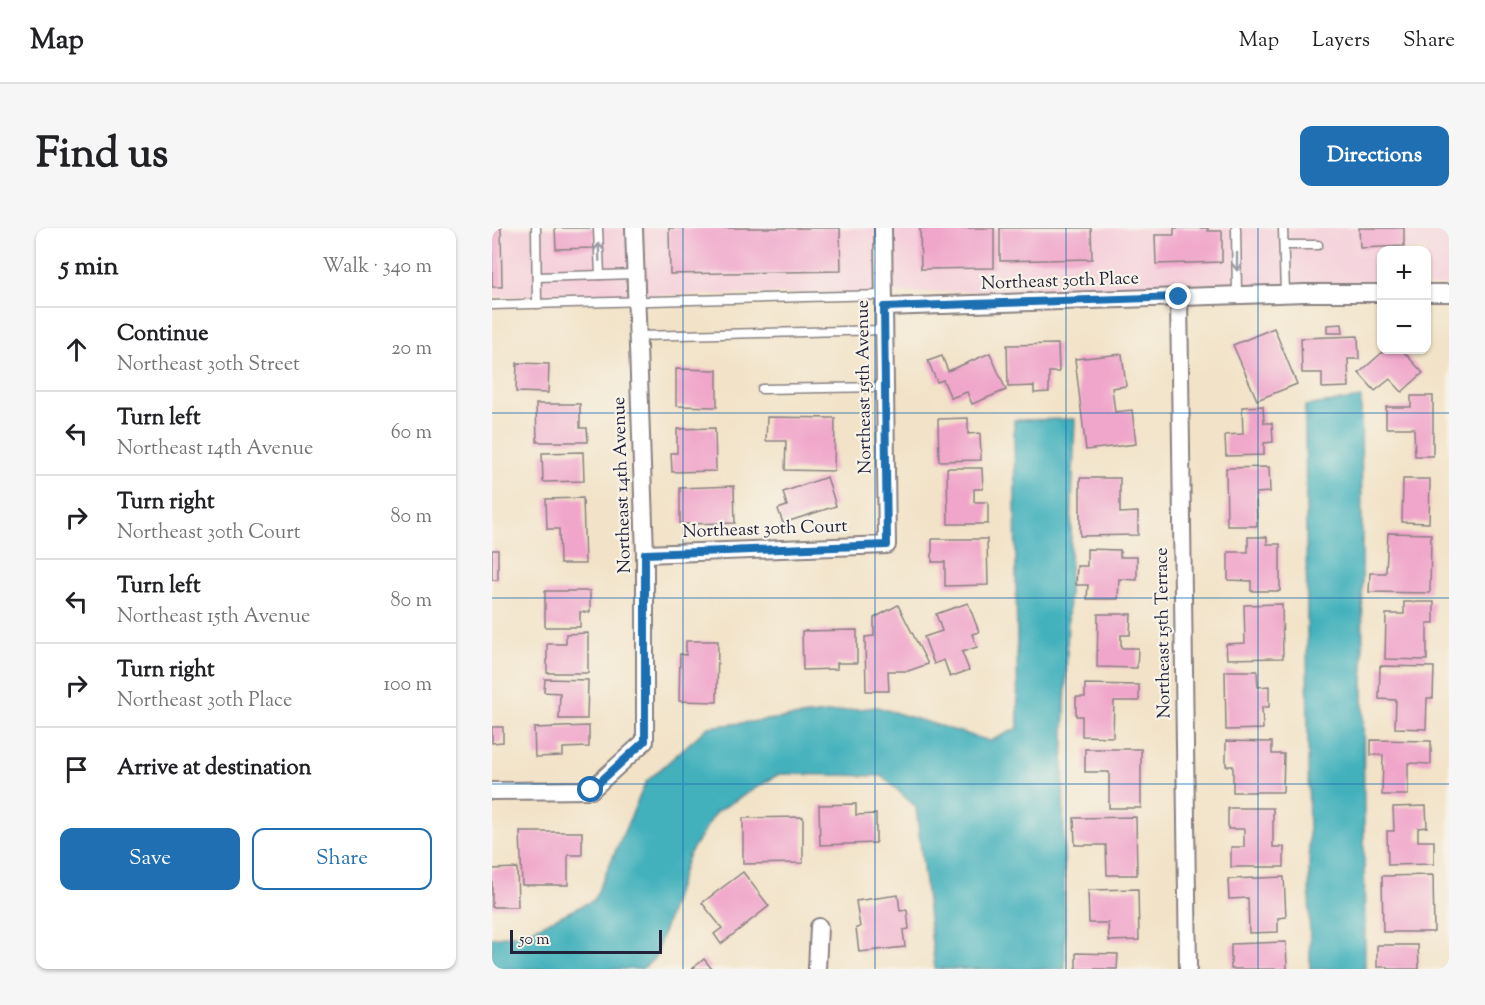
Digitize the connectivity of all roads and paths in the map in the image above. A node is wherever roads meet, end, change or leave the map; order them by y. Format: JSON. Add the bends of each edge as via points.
{"nodes":[{"id":1,"x":536,"y":228,"type":"edge"},
{"id":2,"x":598,"y":228,"type":"edge"},
{"id":3,"x":634,"y":228,"type":"edge"},
{"id":4,"x":883,"y":228,"type":"edge"},
{"id":5,"x":1236,"y":228,"type":"edge"},
{"id":6,"x":1283,"y":228,"type":"edge"},
{"id":7,"x":1284,"y":245,"type":"junction"},
{"id":8,"x":1318,"y":245,"type":"dead end"},
{"id":9,"x":636,"y":274,"type":"junction"},
{"id":10,"x":600,"y":275,"type":"junction"},
{"id":11,"x":537,"y":277,"type":"junction"},
{"id":12,"x":1377,"y":293,"type":"edge"},
{"id":13,"x":1431,"y":293,"type":"edge"},
{"id":14,"x":1449,"y":293,"type":"edge"},
{"id":15,"x":1285,"y":294,"type":"junction"},
{"id":16,"x":1237,"y":296,"type":"junction"},
{"id":17,"x":1179,"y":297,"type":"junction"},
{"id":18,"x":884,"y":301,"type":"junction"},
{"id":19,"x":637,"y":302,"type":"junction"},
{"id":20,"x":537,"y":304,"type":"junction"},
{"id":21,"x":492,"y":305,"type":"edge"},
{"id":22,"x":884,"y":330,"type":"junction"},
{"id":23,"x":638,"y":336,"type":"junction"},
{"id":24,"x":885,"y":387,"type":"junction"},
{"id":25,"x":762,"y":389,"type":"dead end"},
{"id":26,"x":887,"y":545,"type":"joint"},
{"id":27,"x":645,"y":554,"type":"junction"},
{"id":28,"x":492,"y":791,"type":"edge"},
{"id":29,"x":819,"y":927,"type":"dead end"},
{"id":30,"x":817,"y":969,"type":"edge"},
{"id":31,"x":1188,"y":969,"type":"edge"}],
"edges":[{"from":1,"to":11,"type":"lane"},
{"from":10,"to":2,"type":"lane","one_way":true},
{"from":3,"to":9,"type":"street","name":"Northeast 14th Avenue"},
{"from":4,"to":18,"type":"street","name":"Northeast 15th Avenue"},
{"from":5,"to":16,"type":"lane","one_way":true},
{"from":6,"to":7,"type":"lane"},
{"from":7,"to":8,"type":"lane"},
{"from":7,"to":15,"type":"lane"},
{"from":9,"to":10,"type":"lane"},
{"from":9,"to":19,"type":"street","name":"Northeast 14th Avenue"},
{"from":10,"to":11,"type":"lane"},
{"from":11,"to":20,"type":"lane"},
{"from":12,"to":15,"type":"street","name":"Northeast 30th Place"},
{"from":13,"to":14,"type":"street"},
{"from":15,"to":16,"type":"street","name":"Northeast 30th Place"},
{"from":16,"to":17,"type":"street","name":"Northeast 30th Place"},
{"from":17,"to":18,"type":"street","name":"Northeast 30th Place"},
{"from":17,"to":31,"type":"street","name":"Northeast 15th Terrace"},
{"from":18,"to":19,"type":"lane"},
{"from":18,"to":22,"type":"street","name":"Northeast 15th Avenue"},
{"from":19,"to":20,"type":"lane"},
{"from":19,"to":23,"type":"street","name":"Northeast 14th Avenue"},
{"from":20,"to":21,"type":"lane"},
{"from":22,"to":23,"type":"lane"},
{"from":22,"to":24,"type":"street","name":"Northeast 15th Avenue"},
{"from":23,"to":27,"type":"street","name":"Northeast 14th Avenue"},
{"from":24,"to":25,"type":"lane"},
{"from":24,"to":26,"type":"street","name":"Northeast 15th Avenue"},
{"from":26,"to":27,"type":"street","name":"Northeast 30th Court"},
{"from":27,"to":28,"type":"street","name":"Northeast 14th Avenue","via":[[645,741],[591,790]]},
{"from":29,"to":30,"type":"street"}]}
